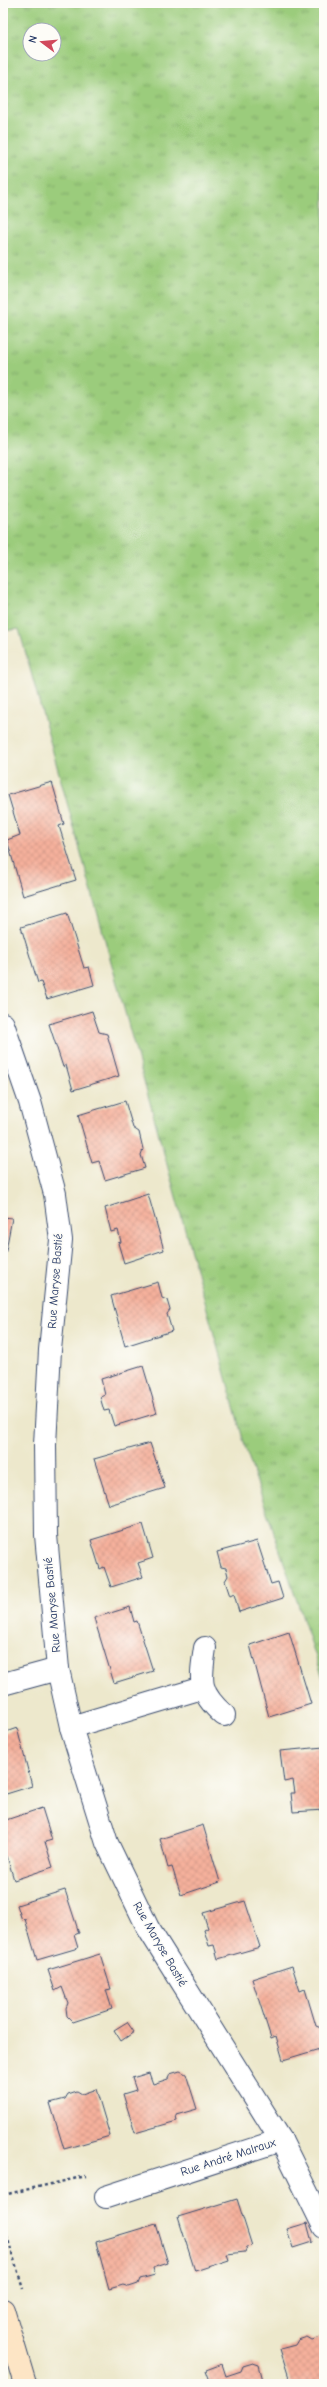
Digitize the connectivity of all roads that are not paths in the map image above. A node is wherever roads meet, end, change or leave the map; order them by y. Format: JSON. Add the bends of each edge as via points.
{"nodes":[{"id":1,"x":3,"y":1024,"type":"edge"},
{"id":2,"x":205,"y":1648,"type":"dead end"},
{"id":3,"x":58,"y":1669,"type":"junction"},
{"id":4,"x":3,"y":1684,"type":"edge"},
{"id":5,"x":202,"y":1688,"type":"junction"},
{"id":6,"x":224,"y":1715,"type":"dead end"},
{"id":7,"x":71,"y":1727,"type":"junction"},
{"id":8,"x":281,"y":2140,"type":"junction"},
{"id":9,"x":106,"y":2197,"type":"road end"},
{"id":10,"x":324,"y":2227,"type":"edge"},
{"id":11,"x":3,"y":2310,"type":"edge"},
{"id":12,"x":26,"y":2384,"type":"edge"}],
"edges":[{"from":1,"to":3,"type":"street","name":"Rue Maryse Bastié","via":[[30,1102],[55,1194],[61,1240],[50,1350],[45,1445],[46,1535]]},
{"from":2,"to":5,"type":"street"},
{"from":3,"to":4,"type":"street"},
{"from":3,"to":7,"type":"street","name":"Rue Maryse Bastié"},
{"from":5,"to":6,"type":"street","via":[[210,1702]]},
{"from":5,"to":7,"type":"street"},
{"from":7,"to":8,"type":"street","name":"Rue Maryse Bastié","via":[[107,1843],[148,1928]]},
{"from":8,"to":9,"type":"street","name":"Rue André Malraux"},
{"from":8,"to":10,"type":"street","name":"Rue André Malraux"},
{"from":11,"to":12,"type":"main road"}]}
